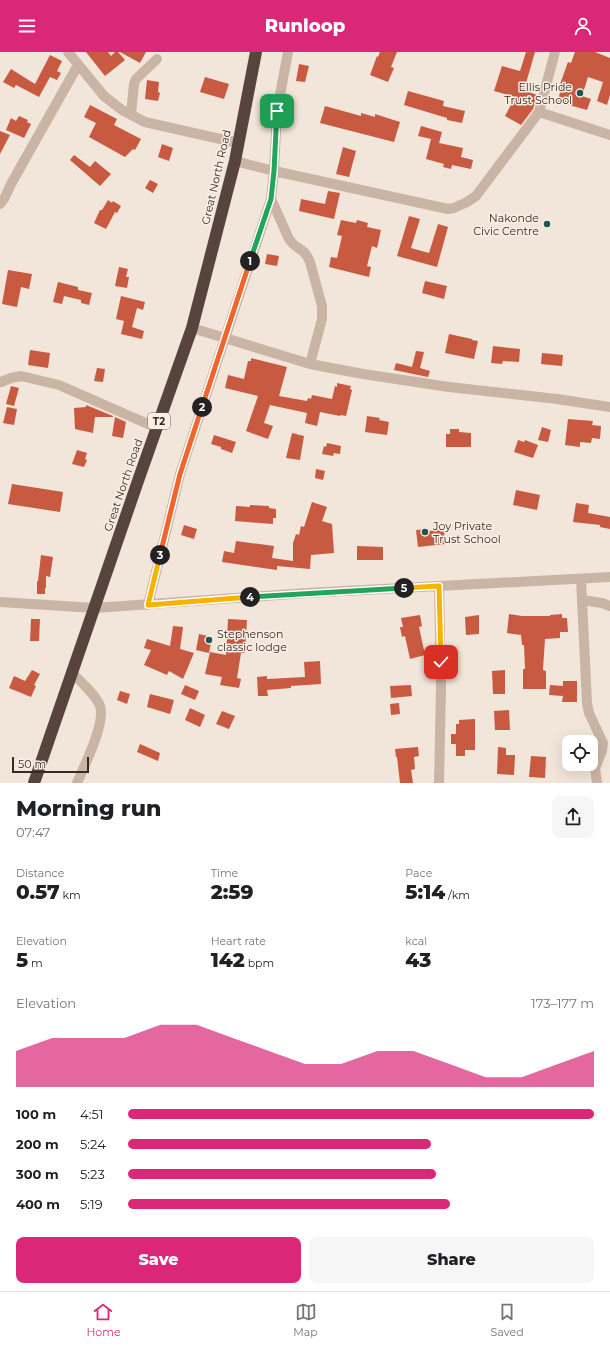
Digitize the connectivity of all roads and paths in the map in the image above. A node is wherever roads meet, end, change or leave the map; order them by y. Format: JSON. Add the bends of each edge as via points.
{"nodes":[{"id":1,"x":68,"y":52,"type":"edge"},
{"id":2,"x":256,"y":52,"type":"edge"},
{"id":3,"x":288,"y":52,"type":"edge"},
{"id":4,"x":555,"y":52,"type":"edge"},
{"id":5,"x":156,"y":59,"type":"dead end"},
{"id":6,"x":78,"y":65,"type":"junction"},
{"id":7,"x":539,"y":112,"type":"junction"},
{"id":8,"x":131,"y":114,"type":"junction"},
{"id":9,"x":610,"y":135,"type":"edge"},
{"id":10,"x":238,"y":143,"type":"junction"},
{"id":11,"x":235,"y":161,"type":"junction"},
{"id":12,"x":274,"y":171,"type":"junction"},
{"id":13,"x":271,"y":199,"type":"junction"},
{"id":14,"x":0,"y":204,"type":"edge"},
{"id":15,"x":192,"y":328,"type":"junction"},
{"id":16,"x":224,"y":338,"type":"junction"},
{"id":17,"x":310,"y":364,"type":"junction"},
{"id":18,"x":1,"y":382,"type":"dead end"},
{"id":19,"x":610,"y":407,"type":"edge"},
{"id":20,"x":157,"y":428,"type":"junction"},
{"id":21,"x":610,"y":577,"type":"edge"},
{"id":22,"x":581,"y":579,"type":"junction"},
{"id":23,"x":439,"y":586,"type":"junction"},
{"id":24,"x":582,"y":600,"type":"junction"},
{"id":25,"x":1,"y":602,"type":"edge"},
{"id":26,"x":148,"y":605,"type":"junction"},
{"id":27,"x":610,"y":606,"type":"edge"},
{"id":28,"x":95,"y":608,"type":"junction"},
{"id":29,"x":72,"y":673,"type":"junction"},
{"id":30,"x":34,"y":783,"type":"edge"},
{"id":31,"x":77,"y":783,"type":"edge"},
{"id":32,"x":439,"y":783,"type":"edge"},
{"id":33,"x":597,"y":783,"type":"edge"}],
"edges":[{"from":1,"to":6,"type":"street"},
{"from":2,"to":10,"type":"highway","name":"Great North Road","number":"T2"},
{"from":3,"to":12,"type":"street","via":[[277,111]]},
{"from":4,"to":7,"type":"street"},
{"from":5,"to":8,"type":"street","via":[[135,81]]},
{"from":6,"to":8,"type":"street","via":[[104,96]]},
{"from":6,"to":14,"type":"street"},
{"from":7,"to":9,"type":"street"},
{"from":7,"to":12,"type":"street","via":[[476,196],[454,208],[448,209]]},
{"from":8,"to":10,"type":"street","via":[[145,122]]},
{"from":10,"to":11,"type":"highway","name":"Great North Road","number":"T2"},
{"from":11,"to":12,"type":"street"},
{"from":11,"to":15,"type":"highway","name":"Great North Road","number":"T2"},
{"from":12,"to":13,"type":"street"},
{"from":13,"to":16,"type":"street"},
{"from":13,"to":17,"type":"street","via":[[288,240],[304,252],[310,262],[322,306],[322,319]]},
{"from":15,"to":16,"type":"street"},
{"from":15,"to":20,"type":"highway","name":"Great North Road","number":"T2"},
{"from":16,"to":17,"type":"street"},
{"from":16,"to":26,"type":"street","via":[[180,474]]},
{"from":17,"to":19,"type":"street","via":[[363,374]]},
{"from":18,"to":20,"type":"street","via":[[21,376],[59,384]]},
{"from":20,"to":28,"type":"highway","name":"Great North Road","number":"T2"},
{"from":21,"to":22,"type":"street"},
{"from":22,"to":23,"type":"street"},
{"from":22,"to":24,"type":"street"},
{"from":23,"to":26,"type":"street"},
{"from":23,"to":32,"type":"street"},
{"from":24,"to":27,"type":"street"},
{"from":24,"to":33,"type":"street","via":[[587,708],[603,743],[595,768]]},
{"from":25,"to":28,"type":"street"},
{"from":26,"to":28,"type":"street"},
{"from":28,"to":29,"type":"highway","name":"Great North Road","number":"T2"},
{"from":29,"to":30,"type":"highway","name":"Great North Road","number":"T2"},
{"from":29,"to":31,"type":"street","via":[[98,701],[102,711],[101,725]]}]}
